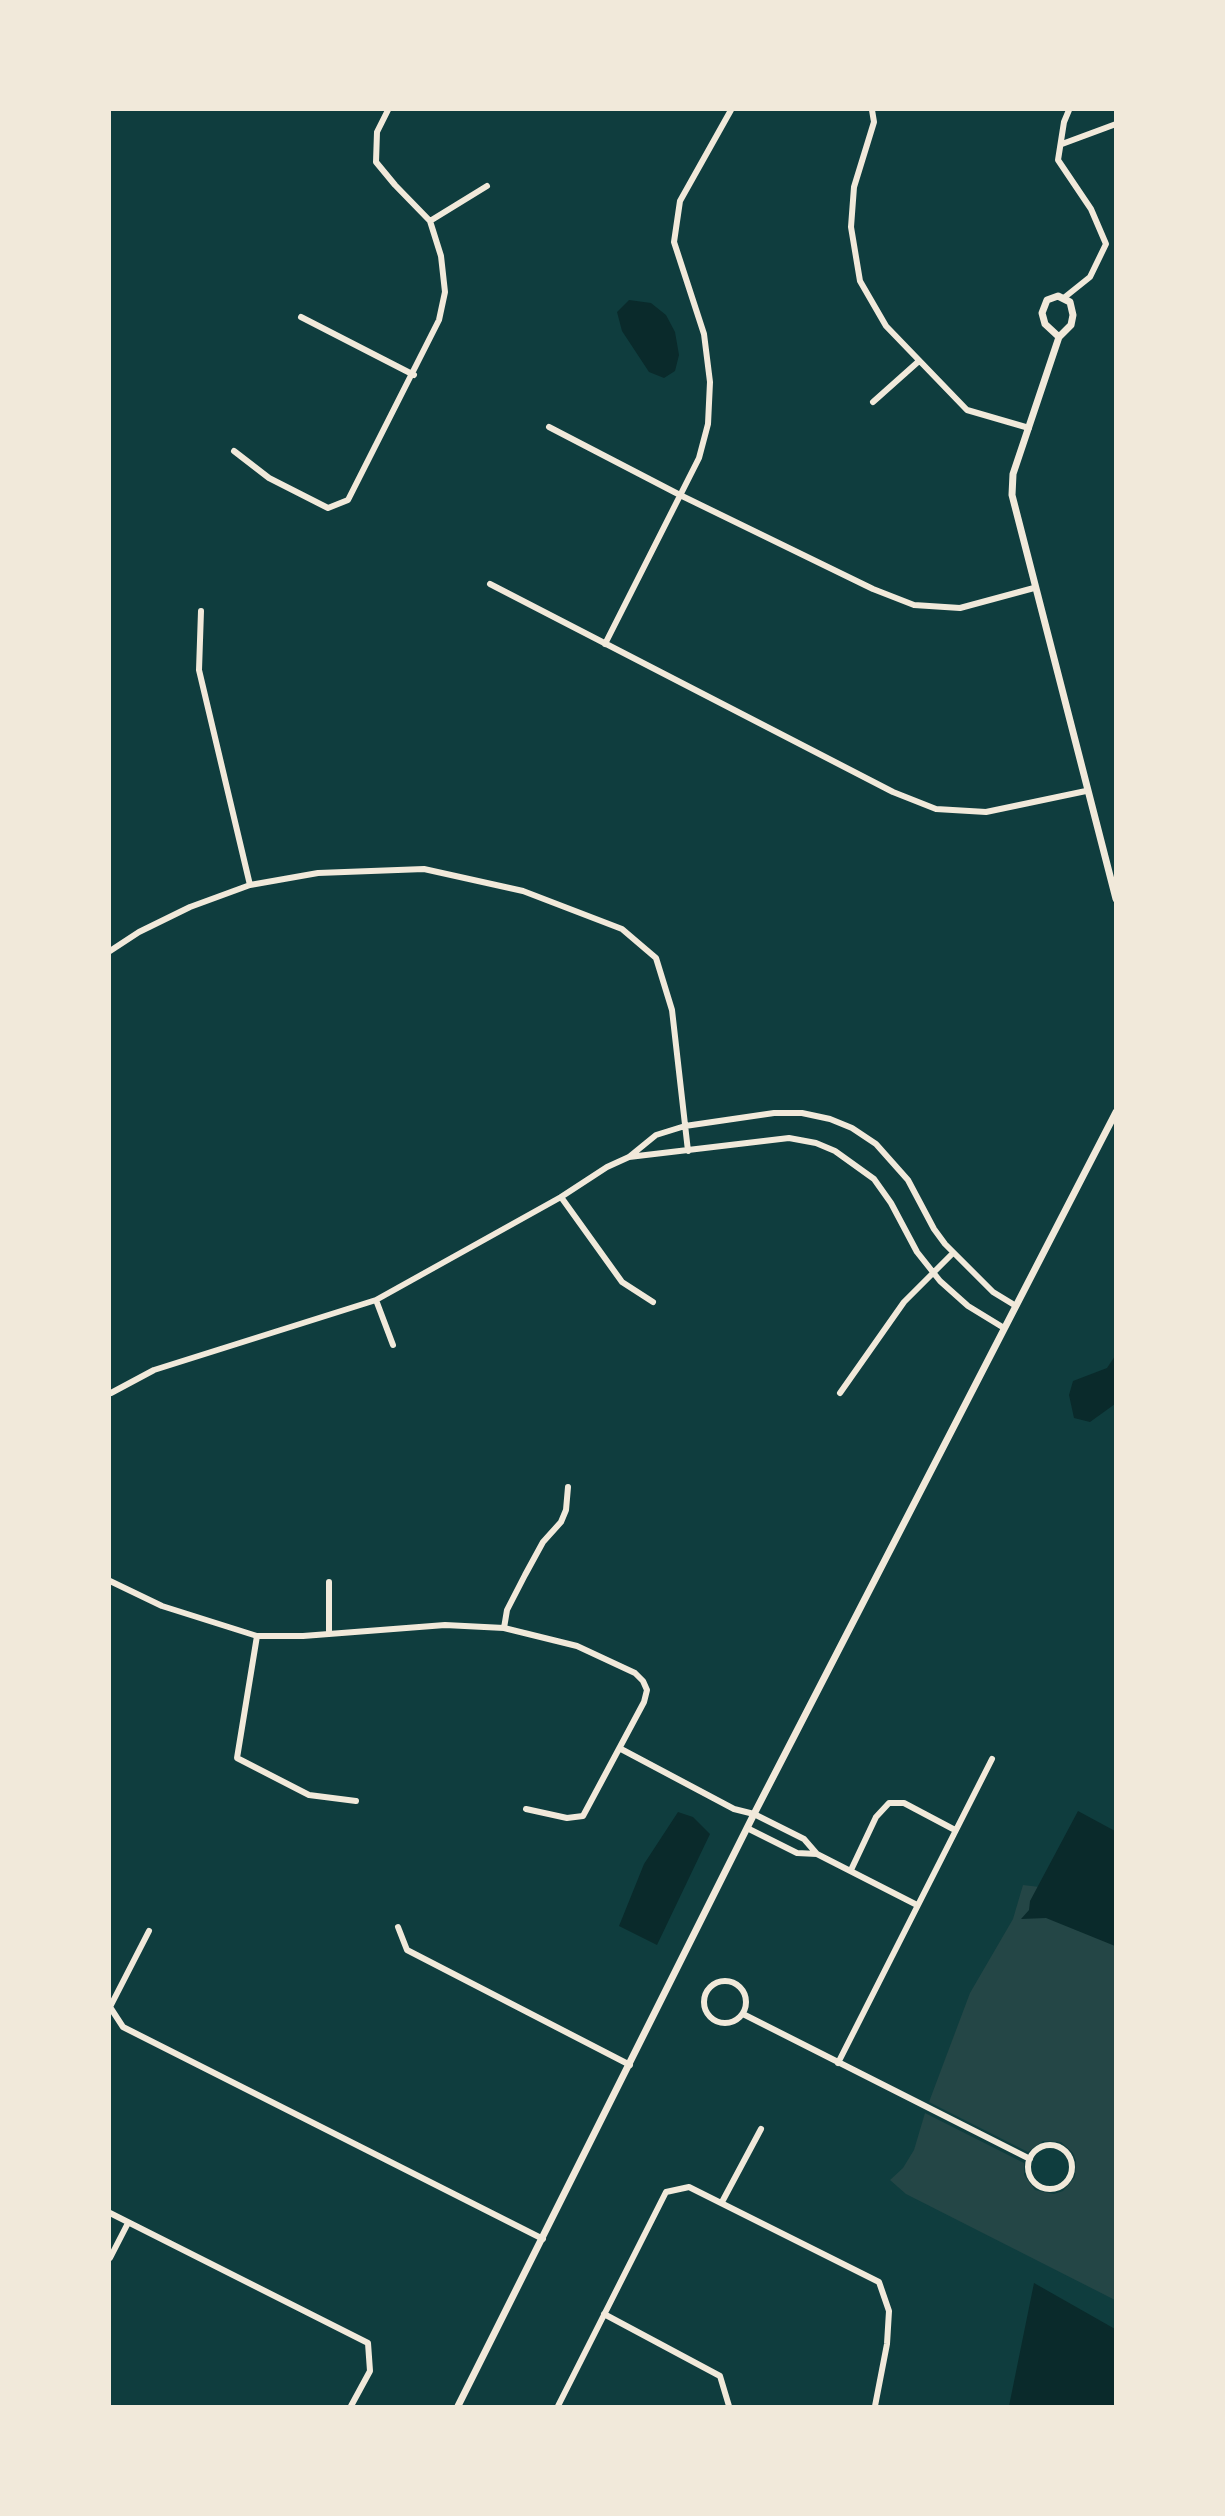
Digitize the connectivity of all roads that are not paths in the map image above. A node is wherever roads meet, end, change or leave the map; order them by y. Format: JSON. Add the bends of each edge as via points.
{"nodes":[{"id":1,"x":388,"y":110,"type":"edge"},
{"id":2,"x":731,"y":110,"type":"edge"},
{"id":3,"x":872,"y":110,"type":"edge"},
{"id":4,"x":1069,"y":110,"type":"edge"},
{"id":5,"x":1116,"y":124,"type":"edge"},
{"id":6,"x":1062,"y":144,"type":"junction"},
{"id":7,"x":487,"y":186,"type":"dead end"},
{"id":8,"x":430,"y":221,"type":"junction"},
{"id":9,"x":1065,"y":297,"type":"junction"},
{"id":10,"x":301,"y":317,"type":"dead end"},
{"id":11,"x":1059,"y":337,"type":"junction"},
{"id":12,"x":919,"y":361,"type":"junction"},
{"id":13,"x":414,"y":375,"type":"junction"},
{"id":14,"x":873,"y":402,"type":"dead end"},
{"id":15,"x":549,"y":427,"type":"dead end"},
{"id":16,"x":1029,"y":428,"type":"junction"},
{"id":17,"x":234,"y":451,"type":"dead end"},
{"id":18,"x":680,"y":495,"type":"junction"},
{"id":19,"x":490,"y":584,"type":"dead end"},
{"id":20,"x":1034,"y":588,"type":"junction"},
{"id":21,"x":201,"y":611,"type":"dead end"},
{"id":22,"x":605,"y":644,"type":"junction"},
{"id":23,"x":1086,"y":791,"type":"junction"},
{"id":24,"x":250,"y":885,"type":"junction"},
{"id":25,"x":1116,"y":899,"type":"edge"},
{"id":26,"x":110,"y":951,"type":"edge"},
{"id":27,"x":1116,"y":1112,"type":"edge"},
{"id":28,"x":685,"y":1126,"type":"junction"},
{"id":29,"x":688,"y":1151,"type":"junction"},
{"id":30,"x":629,"y":1157,"type":"junction"},
{"id":31,"x":561,"y":1197,"type":"junction"},
{"id":32,"x":953,"y":1253,"type":"junction"},
{"id":33,"x":933,"y":1273,"type":"junction"},
{"id":34,"x":376,"y":1300,"type":"junction"},
{"id":35,"x":653,"y":1302,"type":"dead end"},
{"id":36,"x":1016,"y":1306,"type":"junction"},
{"id":37,"x":1004,"y":1329,"type":"junction"},
{"id":38,"x":393,"y":1345,"type":"dead end"},
{"id":39,"x":111,"y":1393,"type":"edge"},
{"id":40,"x":840,"y":1393,"type":"dead end"},
{"id":41,"x":567,"y":1487,"type":"dead end"},
{"id":42,"x":110,"y":1582,"type":"edge"},
{"id":43,"x":328,"y":1582,"type":"dead end"},
{"id":44,"x":504,"y":1628,"type":"junction"},
{"id":45,"x":329,"y":1634,"type":"junction"},
{"id":46,"x":257,"y":1636,"type":"junction"},
{"id":47,"x":621,"y":1749,"type":"junction"},
{"id":48,"x":992,"y":1759,"type":"dead end"},
{"id":49,"x":356,"y":1801,"type":"dead end"},
{"id":50,"x":526,"y":1809,"type":"dead end"},
{"id":51,"x":754,"y":1814,"type":"junction"},
{"id":52,"x":747,"y":1828,"type":"junction"},
{"id":53,"x":955,"y":1830,"type":"junction"},
{"id":54,"x":791,"y":1833,"type":"junction"},
{"id":55,"x":784,"y":1846,"type":"junction"},
{"id":56,"x":817,"y":1854,"type":"junction"},
{"id":57,"x":850,"y":1870,"type":"junction"},
{"id":58,"x":917,"y":1905,"type":"junction"},
{"id":59,"x":398,"y":1927,"type":"dead end"},
{"id":60,"x":149,"y":1931,"type":"dead end"},
{"id":61,"x":110,"y":2007,"type":"edge"},
{"id":62,"x":742,"y":2014,"type":"junction"},
{"id":63,"x":838,"y":2063,"type":"junction"},
{"id":64,"x":630,"y":2065,"type":"junction"},
{"id":65,"x":761,"y":2129,"type":"dead end"},
{"id":66,"x":1030,"y":2159,"type":"junction"},
{"id":67,"x":722,"y":2202,"type":"junction"},
{"id":68,"x":110,"y":2213,"type":"edge"},
{"id":69,"x":128,"y":2223,"type":"junction"},
{"id":70,"x":543,"y":2239,"type":"junction"},
{"id":71,"x":110,"y":2258,"type":"edge"},
{"id":72,"x":604,"y":2314,"type":"junction"},
{"id":73,"x":351,"y":2406,"type":"edge"},
{"id":74,"x":458,"y":2406,"type":"edge"},
{"id":75,"x":558,"y":2406,"type":"edge"},
{"id":76,"x":729,"y":2406,"type":"edge"},
{"id":77,"x":875,"y":2406,"type":"edge"}],
"edges":[{"from":1,"to":8,"type":"street","via":[[376,132],[376,162]]},
{"from":2,"to":18,"type":"street","via":[[680,201],[674,242],[704,334],[710,382],[708,424],[699,458]]},
{"from":3,"to":12,"type":"street","via":[[874,122],[854,187],[850,227],[860,281],[886,326]]},
{"from":4,"to":6,"type":"street"},
{"from":5,"to":6,"type":"street"},
{"from":6,"to":9,"type":"street","via":[[1058,160],[1091,208],[1106,244],[1090,277]]},
{"from":7,"to":8,"type":"street"},
{"from":8,"to":13,"type":"street","via":[[441,256],[445,292],[440,320]]},
{"from":9,"to":11,"type":"street","via":[[1073,315],[1071,325]]},
{"from":9,"to":11,"type":"street","via":[[1047,300],[1042,314],[1045,324]]},
{"from":10,"to":13,"type":"street"},
{"from":11,"to":16,"type":"street"},
{"from":12,"to":14,"type":"street"},
{"from":12,"to":16,"type":"street","via":[[967,410]]},
{"from":13,"to":17,"type":"street","via":[[348,500],[328,508],[269,478]]},
{"from":15,"to":18,"type":"street"},
{"from":16,"to":20,"type":"street","via":[[1011,488]]},
{"from":18,"to":20,"type":"street","via":[[873,589],[914,604],[960,608]]},
{"from":18,"to":22,"type":"street"},
{"from":19,"to":22,"type":"street"},
{"from":20,"to":23,"type":"street"},
{"from":21,"to":24,"type":"street","via":[[199,670]]},
{"from":22,"to":23,"type":"street","via":[[894,792],[936,808],[986,812]]},
{"from":23,"to":25,"type":"street"},
{"from":24,"to":26,"type":"street","via":[[190,907]]},
{"from":24,"to":28,"type":"street","via":[[318,873],[424,869],[523,891],[622,929],[656,958],[672,1010]]},
{"from":27,"to":36,"type":"street"},
{"from":28,"to":29,"type":"street"},
{"from":28,"to":30,"type":"street","via":[[646,1140]]},
{"from":28,"to":32,"type":"street","via":[[789,1112],[841,1123],[876,1144],[896,1163],[934,1229]]},
{"from":29,"to":30,"type":"street"},
{"from":29,"to":33,"type":"street","via":[[789,1138],[835,1150],[874,1179]]},
{"from":30,"to":31,"type":"street"},
{"from":31,"to":34,"type":"street"},
{"from":31,"to":35,"type":"street","via":[[622,1282]]},
{"from":32,"to":33,"type":"street"},
{"from":32,"to":36,"type":"street","via":[[993,1292]]},
{"from":33,"to":37,"type":"street","via":[[968,1306]]},
{"from":33,"to":40,"type":"street","via":[[904,1302]]},
{"from":34,"to":38,"type":"street"},
{"from":34,"to":39,"type":"street","via":[[154,1370]]},
{"from":36,"to":37,"type":"street"},
{"from":37,"to":51,"type":"street"},
{"from":41,"to":44,"type":"street","via":[[561,1522],[543,1542],[525,1575],[507,1610]]},
{"from":42,"to":46,"type":"street","via":[[162,1606]]},
{"from":43,"to":45,"type":"street"},
{"from":44,"to":45,"type":"street","via":[[445,1625]]},
{"from":44,"to":47,"type":"street","via":[[577,1646],[644,1681],[644,1702]]},
{"from":45,"to":46,"type":"street"},
{"from":46,"to":49,"type":"street","via":[[237,1758],[309,1795]]},
{"from":47,"to":50,"type":"street","via":[[584,1816],[567,1818]]},
{"from":47,"to":51,"type":"street","via":[[734,1809]]},
{"from":48,"to":53,"type":"street"},
{"from":51,"to":52,"type":"street"},
{"from":51,"to":54,"type":"street"},
{"from":52,"to":55,"type":"street"},
{"from":52,"to":64,"type":"street"},
{"from":53,"to":57,"type":"street","via":[[904,1803],[889,1803],[876,1817]]},
{"from":53,"to":58,"type":"street"},
{"from":54,"to":55,"type":"street"},
{"from":54,"to":56,"type":"street","via":[[804,1839]]},
{"from":55,"to":56,"type":"street","via":[[796,1853]]},
{"from":56,"to":57,"type":"street"},
{"from":57,"to":58,"type":"street"},
{"from":58,"to":63,"type":"street"},
{"from":59,"to":64,"type":"street","via":[[407,1950]]},
{"from":60,"to":61,"type":"street"},
{"from":61,"to":70,"type":"street","via":[[123,2027]]},
{"from":62,"to":62,"type":"street","via":[[725,2023],[712,2019],[704,2001],[708,1988],[721,1981],[741,1987],[746,2000]]},
{"from":62,"to":63,"type":"street"},
{"from":63,"to":66,"type":"street"},
{"from":64,"to":70,"type":"street"},
{"from":65,"to":67,"type":"street"},
{"from":66,"to":66,"type":"street","via":[[1029,2174],[1039,2186],[1053,2188],[1070,2176],[1071,2162],[1058,2147],[1038,2149]]},
{"from":67,"to":72,"type":"street","via":[[688,2187],[666,2192]]},
{"from":67,"to":77,"type":"street","via":[[879,2282],[889,2311]]},
{"from":68,"to":69,"type":"street"},
{"from":69,"to":71,"type":"street"},
{"from":69,"to":73,"type":"street","via":[[368,2343],[369,2371]]},
{"from":70,"to":74,"type":"street"},
{"from":72,"to":75,"type":"street"},
{"from":72,"to":76,"type":"street","via":[[720,2376]]}]}
